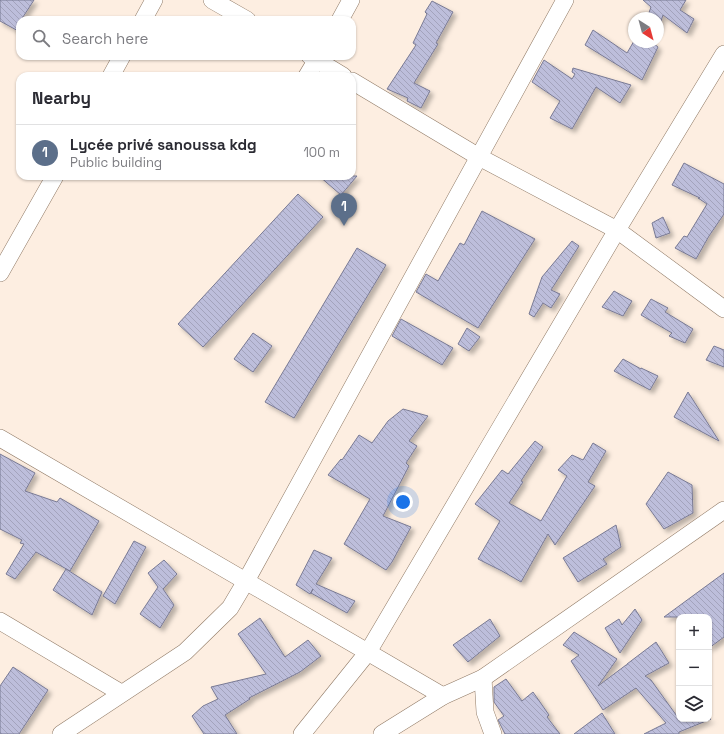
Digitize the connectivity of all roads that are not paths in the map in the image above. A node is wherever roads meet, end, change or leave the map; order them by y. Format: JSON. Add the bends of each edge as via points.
{"nodes":[{"id":1,"x":154,"y":0,"type":"edge"},
{"id":2,"x":212,"y":0,"type":"edge"},
{"id":3,"x":351,"y":0,"type":"edge"},
{"id":4,"x":565,"y":0,"type":"edge"},
{"id":5,"x":145,"y":16,"type":"edge"},
{"id":6,"x":240,"y":16,"type":"edge"},
{"id":7,"x":342,"y":16,"type":"edge"},
{"id":8,"x":724,"y":54,"type":"edge"},
{"id":9,"x":120,"y":60,"type":"edge"},
{"id":10,"x":314,"y":60,"type":"edge"},
{"id":11,"x":320,"y":60,"type":"edge"},
{"id":12,"x":113,"y":72,"type":"edge"},
{"id":13,"x":309,"y":72,"type":"edge"},
{"id":14,"x":338,"y":72,"type":"edge"},
{"id":15,"x":356,"y":83,"type":"edge"},
{"id":16,"x":479,"y":157,"type":"junction"},
{"id":17,"x":53,"y":180,"type":"edge"},
{"id":18,"x":617,"y":230,"type":"junction"},
{"id":19,"x":0,"y":273,"type":"edge"},
{"id":20,"x":724,"y":309,"type":"edge"},
{"id":21,"x":0,"y":438,"type":"edge"},
{"id":22,"x":724,"y":510,"type":"edge"},
{"id":23,"x":246,"y":581,"type":"junction"},
{"id":24,"x":0,"y":621,"type":"edge"},
{"id":25,"x":368,"y":652,"type":"junction"},
{"id":26,"x":483,"y":678,"type":"junction"},
{"id":27,"x":121,"y":693,"type":"junction"},
{"id":28,"x":443,"y":696,"type":"junction"},
{"id":29,"x":60,"y":734,"type":"edge"},
{"id":30,"x":302,"y":734,"type":"edge"},
{"id":31,"x":382,"y":734,"type":"edge"},
{"id":32,"x":493,"y":734,"type":"edge"}],
"edges":[{"from":1,"to":5,"type":"street"},
{"from":2,"to":6,"type":"street"},
{"from":3,"to":7,"type":"street"},
{"from":4,"to":16,"type":"street"},
{"from":8,"to":18,"type":"street"},
{"from":9,"to":12,"type":"street"},
{"from":10,"to":13,"type":"street"},
{"from":11,"to":14,"type":"street"},
{"from":15,"to":16,"type":"street"},
{"from":16,"to":18,"type":"street"},
{"from":16,"to":23,"type":"street"},
{"from":17,"to":19,"type":"street"},
{"from":18,"to":20,"type":"street"},
{"from":18,"to":25,"type":"street"},
{"from":21,"to":23,"type":"street"},
{"from":22,"to":26,"type":"street"},
{"from":23,"to":25,"type":"street"},
{"from":23,"to":27,"type":"street","via":[[230,608],[185,652]]},
{"from":24,"to":27,"type":"street"},
{"from":25,"to":28,"type":"street"},
{"from":25,"to":30,"type":"street"},
{"from":26,"to":28,"type":"street"},
{"from":26,"to":32,"type":"street","via":[[485,712]]},
{"from":27,"to":29,"type":"street"},
{"from":28,"to":31,"type":"street"}]}
